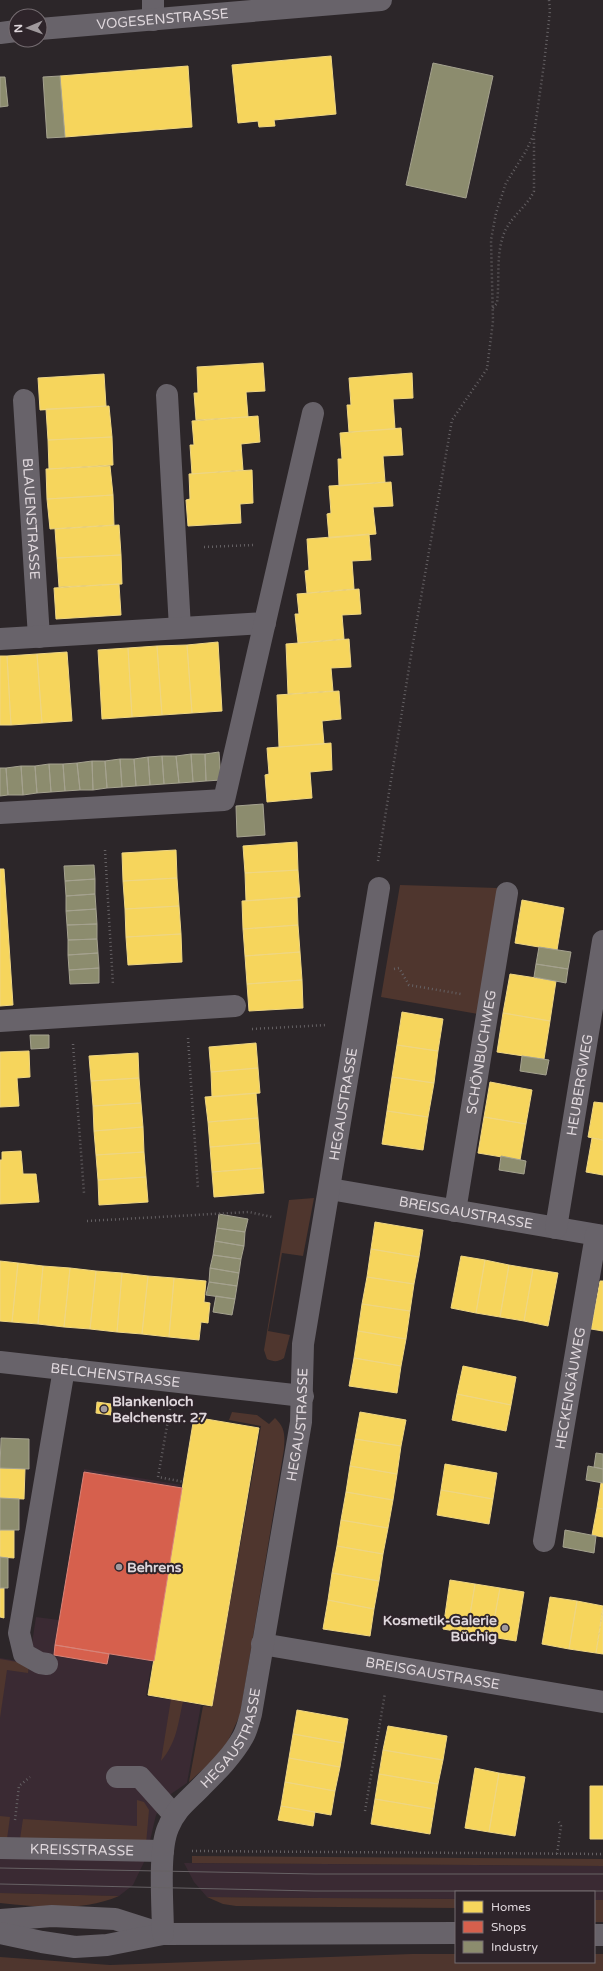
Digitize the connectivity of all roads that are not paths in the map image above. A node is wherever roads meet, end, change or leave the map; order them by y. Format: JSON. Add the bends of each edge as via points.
{"nodes":[{"id":1,"x":381,"y":0,"type":"edge"},
{"id":2,"x":153,"y":10,"type":"edge"},
{"id":3,"x":48,"y":28,"type":"edge"},
{"id":4,"x":167,"y":395,"type":"dead end"},
{"id":5,"x":24,"y":400,"type":"dead end"},
{"id":6,"x":313,"y":413,"type":"dead end"},
{"id":7,"x":265,"y":623,"type":"junction"},
{"id":8,"x":180,"y":628,"type":"junction"},
{"id":9,"x":38,"y":637,"type":"junction"},
{"id":10,"x":0,"y":639,"type":"edge"},
{"id":11,"x":0,"y":813,"type":"edge"},
{"id":12,"x":379,"y":888,"type":"road end"},
{"id":13,"x":507,"y":893,"type":"dead end"},
{"id":14,"x":603,"y":941,"type":"edge"},
{"id":15,"x":235,"y":1006,"type":"road end"},
{"id":16,"x":0,"y":1021,"type":"edge"},
{"id":17,"x":330,"y":1189,"type":"junction"},
{"id":18,"x":454,"y":1211,"type":"junction"},
{"id":19,"x":556,"y":1228,"type":"junction"},
{"id":20,"x":599,"y":1236,"type":"edge"},
{"id":21,"x":0,"y":1362,"type":"edge"},
{"id":22,"x":64,"y":1369,"type":"junction"},
{"id":23,"x":302,"y":1396,"type":"junction"},
{"id":24,"x":544,"y":1541,"type":"dead end"},
{"id":25,"x":262,"y":1644,"type":"junction"},
{"id":26,"x":47,"y":1664,"type":"dead end"},
{"id":27,"x":603,"y":1702,"type":"edge"},
{"id":28,"x":117,"y":1777,"type":"dead end"},
{"id":29,"x":174,"y":1815,"type":"junction"},
{"id":30,"x":6,"y":1848,"type":"edge"},
{"id":31,"x":163,"y":1851,"type":"junction"},
{"id":32,"x":0,"y":1920,"type":"edge"},
{"id":33,"x":0,"y":1933,"type":"edge"},
{"id":34,"x":455,"y":1933,"type":"edge"},
{"id":35,"x":163,"y":1934,"type":"junction"}],
"edges":[{"from":1,"to":2,"type":"street","name":"VOGESENSTRASSE"},
{"from":2,"to":3,"type":"street","name":"VOGESENSTRASSE"},
{"from":4,"to":8,"type":"street"},
{"from":5,"to":9,"type":"street","name":"BLAUENSTRASSE"},
{"from":6,"to":7,"type":"street"},
{"from":7,"to":8,"type":"street"},
{"from":7,"to":11,"type":"street","via":[[224,800]]},
{"from":8,"to":9,"type":"street"},
{"from":9,"to":10,"type":"street"},
{"from":12,"to":17,"type":"street","name":"HEGAUSTRASSE"},
{"from":13,"to":18,"type":"street","name":"SCHÖNBUCHWEG"},
{"from":14,"to":19,"type":"street","name":"HEUBERGWEG"},
{"from":15,"to":16,"type":"street"},
{"from":17,"to":18,"type":"street","name":"BREISGAUSTRASSE"},
{"from":17,"to":23,"type":"street","name":"HEGAUSTRASSE","via":[[303,1344]]},
{"from":18,"to":19,"type":"street","name":"BREISGAUSTRASSE"},
{"from":19,"to":20,"type":"street","name":"BREISGAUSTRASSE"},
{"from":20,"to":24,"type":"street","name":"HECKENGÄUWEG"},
{"from":21,"to":22,"type":"street","name":"BELCHENSTRASSE"},
{"from":22,"to":23,"type":"street","name":"BELCHENSTRASSE"},
{"from":22,"to":26,"type":"street","via":[[19,1633],[24,1654]]},
{"from":23,"to":25,"type":"street","name":"HEGAUSTRASSE","via":[[301,1422]]},
{"from":25,"to":27,"type":"street","name":"BREISGAUSTRASSE"},
{"from":25,"to":29,"type":"street","name":"HEGAUSTRASSE","via":[[251,1714],[244,1736],[202,1787],[183,1803]]},
{"from":28,"to":29,"type":"street","via":[[140,1777]]},
{"from":29,"to":31,"type":"street","name":"HEGAUSTRASSE","via":[[164,1838]]},
{"from":30,"to":31,"type":"street","name":"KREISSTRASSE"},
{"from":31,"to":35,"type":"street","name":"HEGAUSTRASSE"},
{"from":32,"to":35,"type":"street","via":[[52,1916],[115,1919]]},
{"from":33,"to":35,"type":"street","via":[[76,1947],[107,1945]]},
{"from":34,"to":35,"type":"street"}]}
